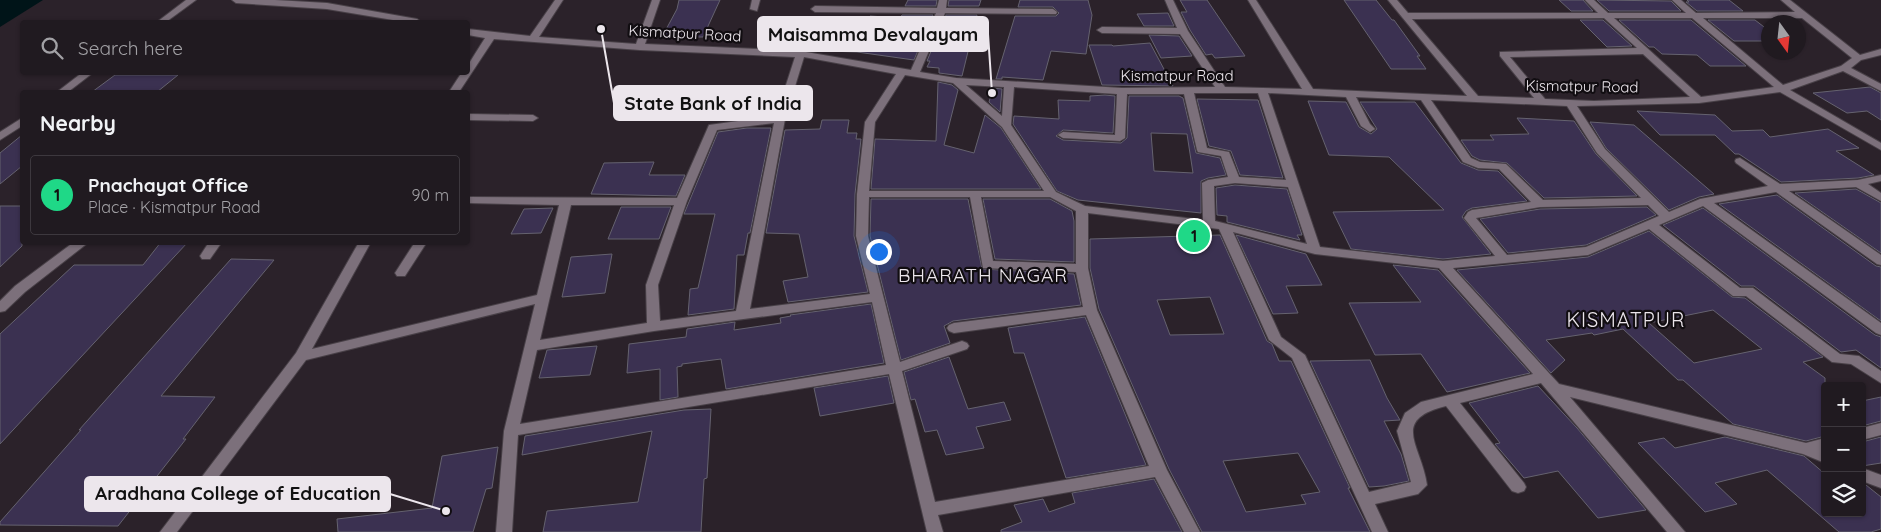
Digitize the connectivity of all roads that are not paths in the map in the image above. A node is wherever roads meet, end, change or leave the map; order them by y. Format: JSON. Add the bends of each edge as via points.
{"nodes":[{"id":1,"x":192,"y":0,"type":"edge"},
{"id":2,"x":236,"y":0,"type":"edge"},
{"id":3,"x":558,"y":0,"type":"edge"},
{"id":4,"x":656,"y":0,"type":"edge"},
{"id":5,"x":943,"y":0,"type":"edge"},
{"id":6,"x":1169,"y":0,"type":"edge"},
{"id":7,"x":1252,"y":0,"type":"edge"},
{"id":8,"x":1392,"y":0,"type":"edge"},
{"id":9,"x":1589,"y":0,"type":"edge"},
{"id":10,"x":1676,"y":0,"type":"edge"},
{"id":11,"x":1785,"y":0,"type":"edge"},
{"id":12,"x":815,"y":9,"type":"dead end"},
{"id":13,"x":941,"y":12,"type":"junction"},
{"id":14,"x":1053,"y":12,"type":"dead end"},
{"id":15,"x":1696,"y":14,"type":"junction"},
{"id":16,"x":1605,"y":15,"type":"junction"},
{"id":17,"x":1805,"y":15,"type":"joint"},
{"id":18,"x":1406,"y":16,"type":"junction"},
{"id":19,"x":1806,"y":16,"type":"edge"},
{"id":20,"x":163,"y":20,"type":"edge"},
{"id":21,"x":406,"y":20,"type":"edge"},
{"id":22,"x":1102,"y":30,"type":"dead end"},
{"id":23,"x":1183,"y":30,"type":"junction"},
{"id":24,"x":470,"y":32,"type":"edge"},
{"id":25,"x":491,"y":36,"type":"junction"},
{"id":26,"x":534,"y":39,"type":"junction"},
{"id":27,"x":640,"y":46,"type":"junction"},
{"id":28,"x":1645,"y":51,"type":"junction"},
{"id":29,"x":1881,"y":52,"type":"edge"},
{"id":30,"x":800,"y":54,"type":"junction"},
{"id":31,"x":1858,"y":58,"type":"junction"},
{"id":32,"x":470,"y":68,"type":"edge"},
{"id":33,"x":1844,"y":68,"type":"junction"},
{"id":34,"x":908,"y":73,"type":"junction"},
{"id":35,"x":86,"y":75,"type":"edge"},
{"id":36,"x":465,"y":75,"type":"edge"},
{"id":37,"x":956,"y":81,"type":"junction"},
{"id":38,"x":1009,"y":84,"type":"junction"},
{"id":39,"x":1881,"y":88,"type":"edge"},
{"id":40,"x":1782,"y":89,"type":"junction"},
{"id":41,"x":65,"y":90,"type":"edge"},
{"id":42,"x":455,"y":90,"type":"edge"},
{"id":43,"x":1188,"y":90,"type":"junction"},
{"id":44,"x":1222,"y":90,"type":"junction"},
{"id":45,"x":1262,"y":90,"type":"junction"},
{"id":46,"x":1122,"y":91,"type":"junction"},
{"id":47,"x":1310,"y":93,"type":"junction"},
{"id":48,"x":1350,"y":94,"type":"junction"},
{"id":49,"x":1423,"y":96,"type":"junction"},
{"id":50,"x":1474,"y":98,"type":"junction"},
{"id":51,"x":1699,"y":100,"type":"junction"},
{"id":52,"x":1541,"y":101,"type":"junction"},
{"id":53,"x":1570,"y":103,"type":"junction"},
{"id":54,"x":470,"y":117,"type":"edge"},
{"id":55,"x":533,"y":118,"type":"dead end"},
{"id":56,"x":780,"y":119,"type":"junction"},
{"id":57,"x":20,"y":122,"type":"edge"},
{"id":58,"x":1006,"y":126,"type":"junction"},
{"id":59,"x":1370,"y":129,"type":"dead end"},
{"id":60,"x":1063,"y":135,"type":"dead end"},
{"id":61,"x":0,"y":137,"type":"edge"},
{"id":62,"x":1881,"y":147,"type":"edge"},
{"id":63,"x":1740,"y":161,"type":"dead end"},
{"id":64,"x":1881,"y":178,"type":"edge"},
{"id":65,"x":1235,"y":180,"type":"junction"},
{"id":66,"x":1858,"y":182,"type":"junction"},
{"id":67,"x":1294,"y":184,"type":"junction"},
{"id":68,"x":1778,"y":188,"type":"junction"},
{"id":69,"x":975,"y":193,"type":"junction"},
{"id":70,"x":863,"y":194,"type":"junction"},
{"id":71,"x":1052,"y":194,"type":"junction"},
{"id":72,"x":1881,"y":198,"type":"edge"},
{"id":73,"x":470,"y":200,"type":"edge"},
{"id":74,"x":681,"y":201,"type":"junction"},
{"id":75,"x":1650,"y":201,"type":"junction"},
{"id":76,"x":1704,"y":201,"type":"junction"},
{"id":77,"x":566,"y":202,"type":"junction"},
{"id":78,"x":1540,"y":204,"type":"junction"},
{"id":79,"x":1082,"y":209,"type":"junction"},
{"id":80,"x":1667,"y":217,"type":"junction"},
{"id":81,"x":1210,"y":224,"type":"junction"},
{"id":82,"x":1650,"y":224,"type":"junction"},
{"id":83,"x":1224,"y":226,"type":"junction"},
{"id":84,"x":79,"y":245,"type":"edge"},
{"id":85,"x":214,"y":245,"type":"edge"},
{"id":86,"x":362,"y":245,"type":"edge"},
{"id":87,"x":419,"y":245,"type":"edge"},
{"id":88,"x":1315,"y":250,"type":"junction"},
{"id":89,"x":206,"y":256,"type":"dead end"},
{"id":90,"x":1504,"y":260,"type":"junction"},
{"id":91,"x":1881,"y":261,"type":"edge"},
{"id":92,"x":1443,"y":265,"type":"junction"},
{"id":93,"x":1082,"y":268,"type":"junction"},
{"id":94,"x":401,"y":273,"type":"dead end"},
{"id":95,"x":876,"y":297,"type":"junction"},
{"id":96,"x":543,"y":298,"type":"junction"},
{"id":97,"x":0,"y":308,"type":"edge"},
{"id":98,"x":1090,"y":310,"type":"junction"},
{"id":99,"x":742,"y":316,"type":"junction"},
{"id":100,"x":654,"y":326,"type":"junction"},
{"id":101,"x":954,"y":328,"type":"dead end"},
{"id":102,"x":1881,"y":330,"type":"edge"},
{"id":103,"x":532,"y":346,"type":"junction"},
{"id":104,"x":962,"y":346,"type":"dead end"},
{"id":105,"x":301,"y":356,"type":"junction"},
{"id":106,"x":896,"y":368,"type":"junction"},
{"id":107,"x":1881,"y":378,"type":"edge"},
{"id":108,"x":1549,"y":382,"type":"junction"},
{"id":109,"x":1450,"y":400,"type":"junction"},
{"id":110,"x":1881,"y":429,"type":"edge"},
{"id":111,"x":511,"y":431,"type":"junction"},
{"id":112,"x":1866,"y":433,"type":"edge"},
{"id":113,"x":1821,"y":445,"type":"edge"},
{"id":114,"x":1806,"y":449,"type":"junction"},
{"id":115,"x":1821,"y":456,"type":"edge"},
{"id":116,"x":1159,"y":470,"type":"junction"},
{"id":117,"x":1866,"y":476,"type":"edge"},
{"id":118,"x":1881,"y":482,"type":"edge"},
{"id":119,"x":1518,"y":487,"type":"dead end"},
{"id":120,"x":1365,"y":499,"type":"junction"},
{"id":121,"x":929,"y":510,"type":"junction"},
{"id":122,"x":168,"y":532,"type":"edge"},
{"id":123,"x":504,"y":532,"type":"edge"},
{"id":124,"x":935,"y":532,"type":"edge"},
{"id":125,"x":1192,"y":532,"type":"edge"},
{"id":126,"x":1380,"y":532,"type":"edge"},
{"id":127,"x":1676,"y":532,"type":"edge"}],
"edges":[{"from":1,"to":20,"type":"street"},
{"from":2,"to":21,"type":"street","via":[[327,6]]},
{"from":3,"to":26,"type":"street"},
{"from":4,"to":27,"type":"street"},
{"from":5,"to":13,"type":"street"},
{"from":6,"to":23,"type":"street"},
{"from":7,"to":47,"type":"street"},
{"from":8,"to":18,"type":"street"},
{"from":9,"to":16,"type":"street"},
{"from":10,"to":15,"type":"street"},
{"from":11,"to":17,"type":"street"},
{"from":12,"to":13,"type":"street"},
{"from":13,"to":14,"type":"street"},
{"from":13,"to":34,"type":"street"},
{"from":15,"to":16,"type":"street"},
{"from":15,"to":17,"type":"street"},
{"from":15,"to":40,"type":"street"},
{"from":16,"to":18,"type":"street"},
{"from":16,"to":28,"type":"street"},
{"from":18,"to":50,"type":"street"},
{"from":19,"to":31,"type":"street"},
{"from":22,"to":23,"type":"street"},
{"from":23,"to":44,"type":"street"},
{"from":24,"to":25,"type":"street","name":"Kismatpur Road"},
{"from":25,"to":26,"type":"street","name":"Kismatpur Road"},
{"from":25,"to":32,"type":"street"},
{"from":26,"to":27,"type":"street","name":"Kismatpur Road"},
{"from":27,"to":30,"type":"street","name":"Kismatpur Road"},
{"from":28,"to":51,"type":"street"},
{"from":28,"to":52,"type":"street","via":[[1503,54]]},
{"from":29,"to":31,"type":"street","name":"Kismatpur Road"},
{"from":30,"to":34,"type":"street","name":"Kismatpur Road"},
{"from":30,"to":56,"type":"street"},
{"from":31,"to":33,"type":"street","name":"Kismatpur Road"},
{"from":33,"to":39,"type":"street"},
{"from":33,"to":40,"type":"street","name":"Kismatpur Road"},
{"from":34,"to":37,"type":"street","name":"Kismatpur Road"},
{"from":34,"to":70,"type":"street","via":[[870,122]]},
{"from":35,"to":41,"type":"street"},
{"from":36,"to":42,"type":"street"},
{"from":37,"to":38,"type":"street","name":"Kismatpur Road"},
{"from":37,"to":58,"type":"street"},
{"from":38,"to":46,"type":"street","name":"Kismatpur Road"},
{"from":38,"to":58,"type":"street"},
{"from":40,"to":51,"type":"street","name":"Kismatpur Road"},
{"from":40,"to":62,"type":"street"},
{"from":43,"to":44,"type":"street","name":"Kismatpur Road"},
{"from":43,"to":46,"type":"street","name":"Kismatpur Road"},
{"from":43,"to":65,"type":"street","via":[[1202,150],[1225,154]]},
{"from":44,"to":45,"type":"street","name":"Kismatpur Road"},
{"from":45,"to":47,"type":"street","name":"Kismatpur Road"},
{"from":45,"to":67,"type":"street"},
{"from":46,"to":60,"type":"street","via":[[1120,138]]},
{"from":47,"to":48,"type":"street","name":"Kismatpur Road"},
{"from":48,"to":49,"type":"street","name":"Kismatpur Road"},
{"from":48,"to":59,"type":"street"},
{"from":49,"to":50,"type":"street","name":"Kismatpur Road"},
{"from":49,"to":78,"type":"street","via":[[1467,160],[1478,166],[1496,164],[1506,168]]},
{"from":50,"to":52,"type":"street","name":"Kismatpur Road"},
{"from":51,"to":53,"type":"street","name":"Kismatpur Road"},
{"from":52,"to":53,"type":"street","name":"Kismatpur Road"},
{"from":53,"to":75,"type":"street","via":[[1601,151]]},
{"from":54,"to":55,"type":"street"},
{"from":56,"to":74,"type":"street","via":[[713,127]]},
{"from":56,"to":99,"type":"street"},
{"from":57,"to":61,"type":"street"},
{"from":58,"to":71,"type":"street"},
{"from":63,"to":68,"type":"street"},
{"from":64,"to":66,"type":"street"},
{"from":65,"to":67,"type":"street"},
{"from":65,"to":81,"type":"street","via":[[1208,183]]},
{"from":66,"to":68,"type":"street"},
{"from":66,"to":72,"type":"street"},
{"from":67,"to":88,"type":"street"},
{"from":68,"to":76,"type":"street"},
{"from":68,"to":91,"type":"street"},
{"from":69,"to":70,"type":"street"},
{"from":69,"to":71,"type":"street"},
{"from":69,"to":93,"type":"street","via":[[987,264]]},
{"from":70,"to":95,"type":"street","via":[[862,236]]},
{"from":71,"to":79,"type":"street"},
{"from":73,"to":77,"type":"street"},
{"from":74,"to":77,"type":"street"},
{"from":74,"to":100,"type":"street","via":[[652,285]]},
{"from":75,"to":78,"type":"street"},
{"from":75,"to":80,"type":"street"},
{"from":76,"to":80,"type":"street"},
{"from":76,"to":102,"type":"street"},
{"from":77,"to":96,"type":"street"},
{"from":78,"to":90,"type":"street","via":[[1477,213],[1470,218]]},
{"from":79,"to":81,"type":"street"},
{"from":79,"to":93,"type":"street"},
{"from":80,"to":82,"type":"street"},
{"from":81,"to":83,"type":"street"},
{"from":82,"to":90,"type":"street","via":[[1588,251]]},
{"from":82,"to":107,"type":"street","via":[[1738,293],[1748,291],[1837,359],[1854,359]]},
{"from":83,"to":88,"type":"street"},
{"from":83,"to":120,"type":"street","via":[[1276,340],[1298,355]]},
{"from":84,"to":97,"type":"street"},
{"from":85,"to":89,"type":"street"},
{"from":86,"to":105,"type":"street"},
{"from":87,"to":94,"type":"street"},
{"from":88,"to":92,"type":"street"},
{"from":90,"to":92,"type":"street"},
{"from":92,"to":108,"type":"street"},
{"from":93,"to":98,"type":"street"},
{"from":95,"to":99,"type":"street"},
{"from":95,"to":106,"type":"street"},
{"from":96,"to":103,"type":"street"},
{"from":96,"to":105,"type":"street"},
{"from":98,"to":101,"type":"street"},
{"from":98,"to":116,"type":"street"},
{"from":99,"to":100,"type":"street"},
{"from":100,"to":103,"type":"street"},
{"from":103,"to":111,"type":"street"},
{"from":104,"to":106,"type":"street"},
{"from":105,"to":122,"type":"street"},
{"from":106,"to":111,"type":"street"},
{"from":106,"to":121,"type":"street"},
{"from":108,"to":109,"type":"street"},
{"from":108,"to":114,"type":"street"},
{"from":108,"to":127,"type":"street"},
{"from":109,"to":119,"type":"street"},
{"from":109,"to":120,"type":"street","via":[[1426,406],[1410,417],[1404,431],[1419,485],[1412,490]]},
{"from":110,"to":112,"type":"street"},
{"from":111,"to":123,"type":"street"},
{"from":113,"to":114,"type":"street"},
{"from":114,"to":115,"type":"street"},
{"from":116,"to":121,"type":"street"},
{"from":116,"to":125,"type":"street"},
{"from":117,"to":118,"type":"street"},
{"from":120,"to":126,"type":"street"},
{"from":121,"to":124,"type":"street"}]}
